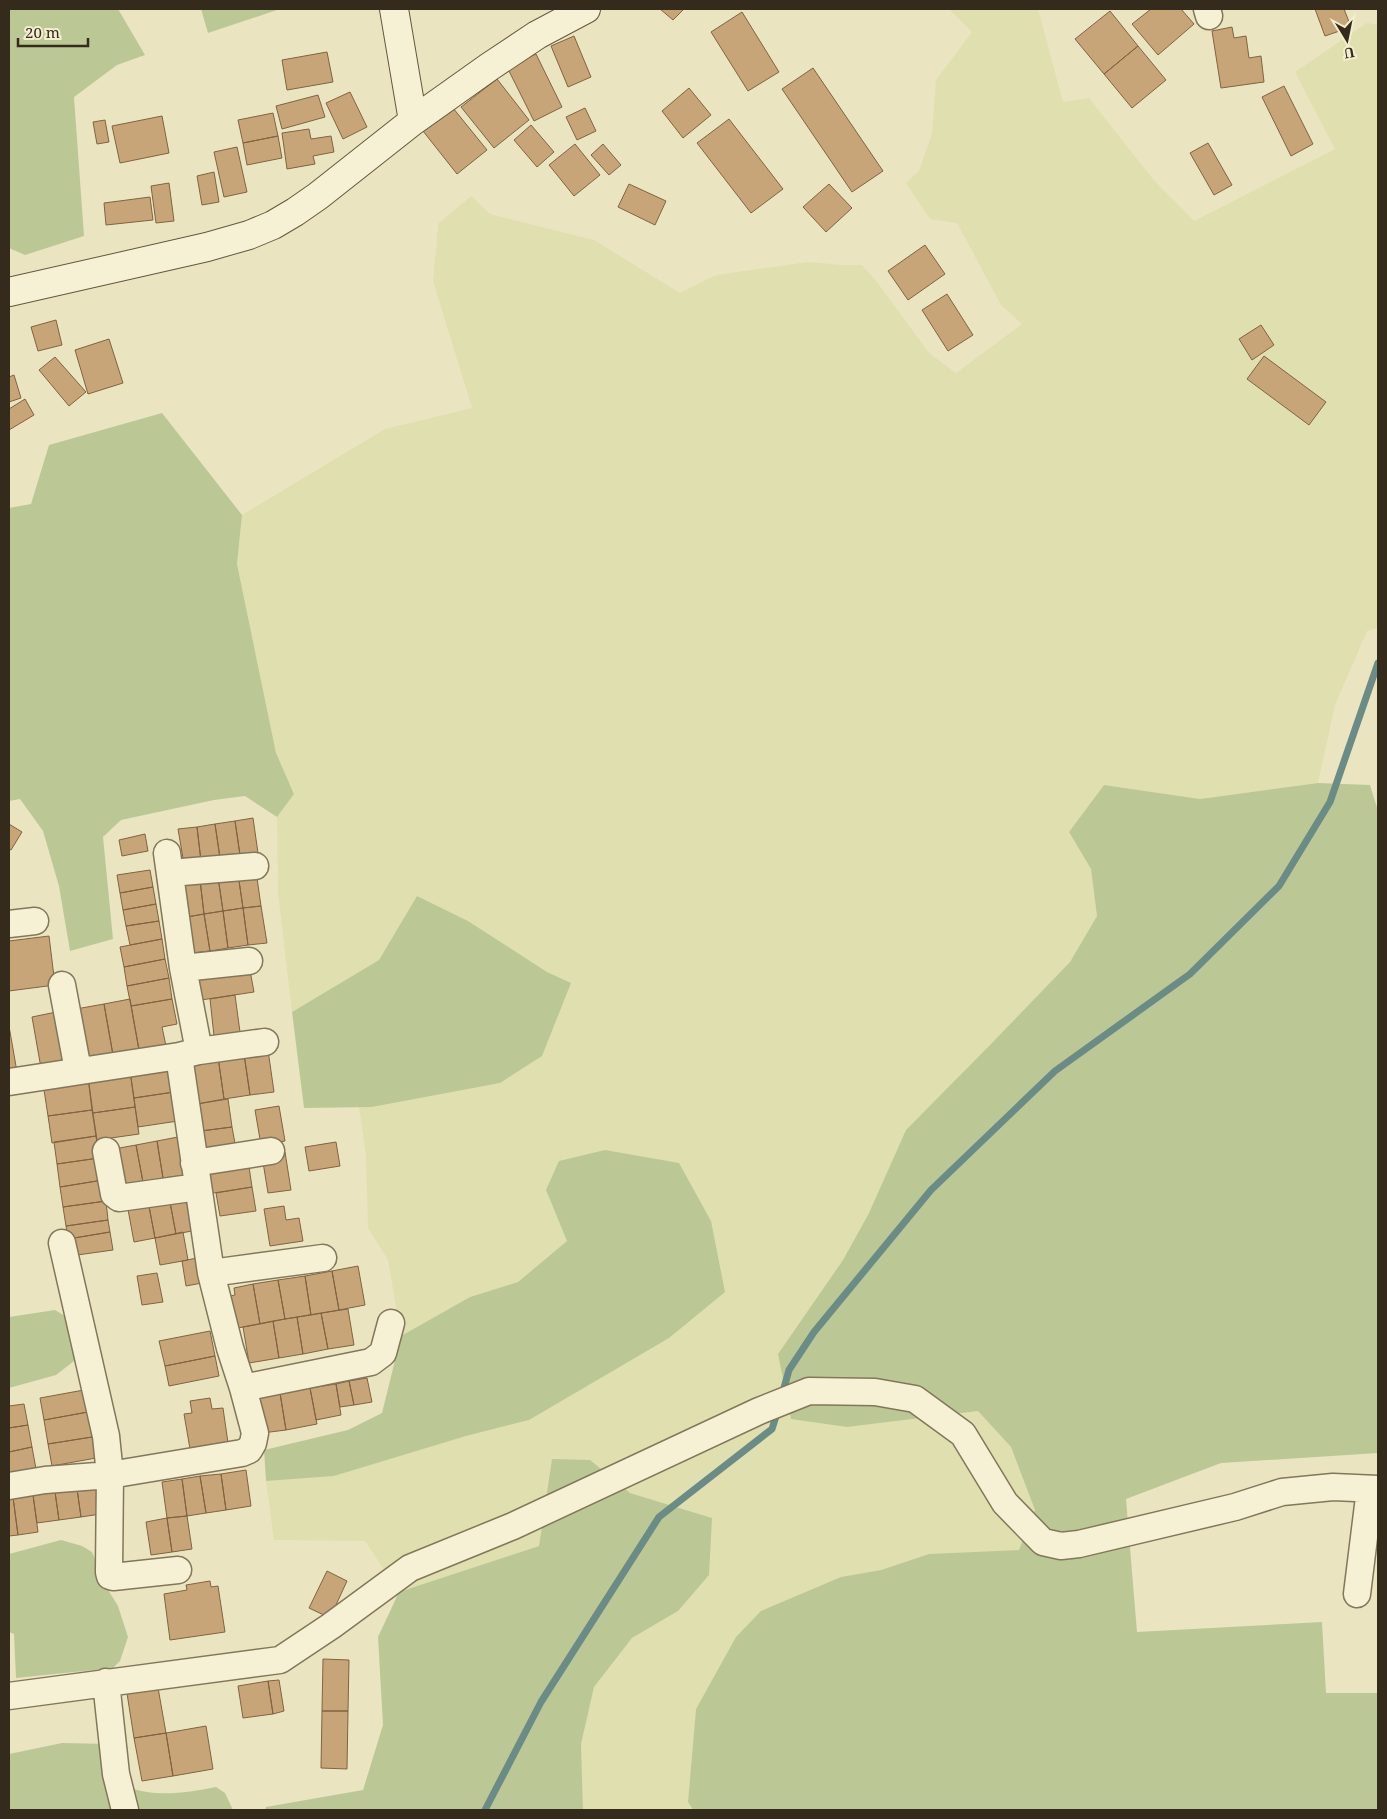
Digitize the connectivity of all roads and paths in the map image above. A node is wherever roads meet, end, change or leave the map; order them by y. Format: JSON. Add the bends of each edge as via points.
{"nodes":[{"id":1,"x":394,"y":9,"type":"edge"},
{"id":2,"x":586,"y":9,"type":"edge"},
{"id":3,"x":413,"y":121,"type":"junction"},
{"id":4,"x":9,"y":292,"type":"edge"},
{"id":5,"x":255,"y":866,"type":"dead end"},
{"id":6,"x":35,"y":921,"type":"dead end"},
{"id":7,"x":9,"y":924,"type":"edge"},
{"id":8,"x":249,"y":961,"type":"dead end"},
{"id":9,"x":183,"y":968,"type":"junction"},
{"id":10,"x":62,"y":985,"type":"dead end"},
{"id":11,"x":265,"y":1042,"type":"dead end"},
{"id":12,"x":189,"y":1054,"type":"junction"},
{"id":13,"x":78,"y":1070,"type":"junction"},
{"id":14,"x":9,"y":1082,"type":"edge"},
{"id":15,"x":106,"y":1150,"type":"dead end"},
{"id":16,"x":271,"y":1151,"type":"dead end"},
{"id":17,"x":196,"y":1175,"type":"junction"},
{"id":18,"x":62,"y":1243,"type":"dead end"},
{"id":19,"x":323,"y":1258,"type":"dead end"},
{"id":20,"x":211,"y":1273,"type":"junction"},
{"id":21,"x":392,"y":1323,"type":"dead end"},
{"id":22,"x":243,"y":1388,"type":"junction"},
{"id":23,"x":110,"y":1475,"type":"junction"},
{"id":24,"x":9,"y":1486,"type":"edge"},
{"id":25,"x":1374,"y":1489,"type":"edge"},
{"id":26,"x":178,"y":1570,"type":"dead end"},
{"id":27,"x":1357,"y":1594,"type":"dead end"},
{"id":28,"x":106,"y":1682,"type":"junction"},
{"id":29,"x":9,"y":1696,"type":"edge"},
{"id":30,"x":125,"y":1810,"type":"edge"}],
"edges":[{"from":1,"to":3,"type":"street"},
{"from":2,"to":3,"type":"street","via":[[537,35]]},
{"from":3,"to":4,"type":"street","via":[[295,212],[250,235]]},
{"from":5,"to":9,"type":"street","via":[[168,863]]},
{"from":6,"to":7,"type":"street"},
{"from":8,"to":9,"type":"street"},
{"from":9,"to":12,"type":"street"},
{"from":10,"to":13,"type":"street"},
{"from":11,"to":12,"type":"street"},
{"from":12,"to":13,"type":"street"},
{"from":12,"to":17,"type":"street"},
{"from":13,"to":14,"type":"street"},
{"from":15,"to":17,"type":"street","via":[[114,1194],[119,1198]]},
{"from":16,"to":17,"type":"street"},
{"from":17,"to":20,"type":"street"},
{"from":18,"to":23,"type":"street","via":[[106,1436]]},
{"from":19,"to":20,"type":"street"},
{"from":20,"to":22,"type":"street"},
{"from":21,"to":22,"type":"street","via":[[383,1353],[371,1362]]},
{"from":22,"to":23,"type":"street","via":[[255,1433],[249,1450]]},
{"from":23,"to":24,"type":"street"},
{"from":23,"to":26,"type":"street","via":[[110,1576]]},
{"from":25,"to":27,"type":"street"},
{"from":25,"to":28,"type":"street","via":[[1333,1486],[1282,1492],[1235,1507],[1061,1546],[1043,1542],[1005,1503],[963,1434],[915,1399],[875,1392],[809,1391],[759,1411],[513,1526],[410,1568],[280,1660]]},
{"from":28,"to":29,"type":"street"},
{"from":28,"to":30,"type":"street","via":[[116,1774]]}]}
